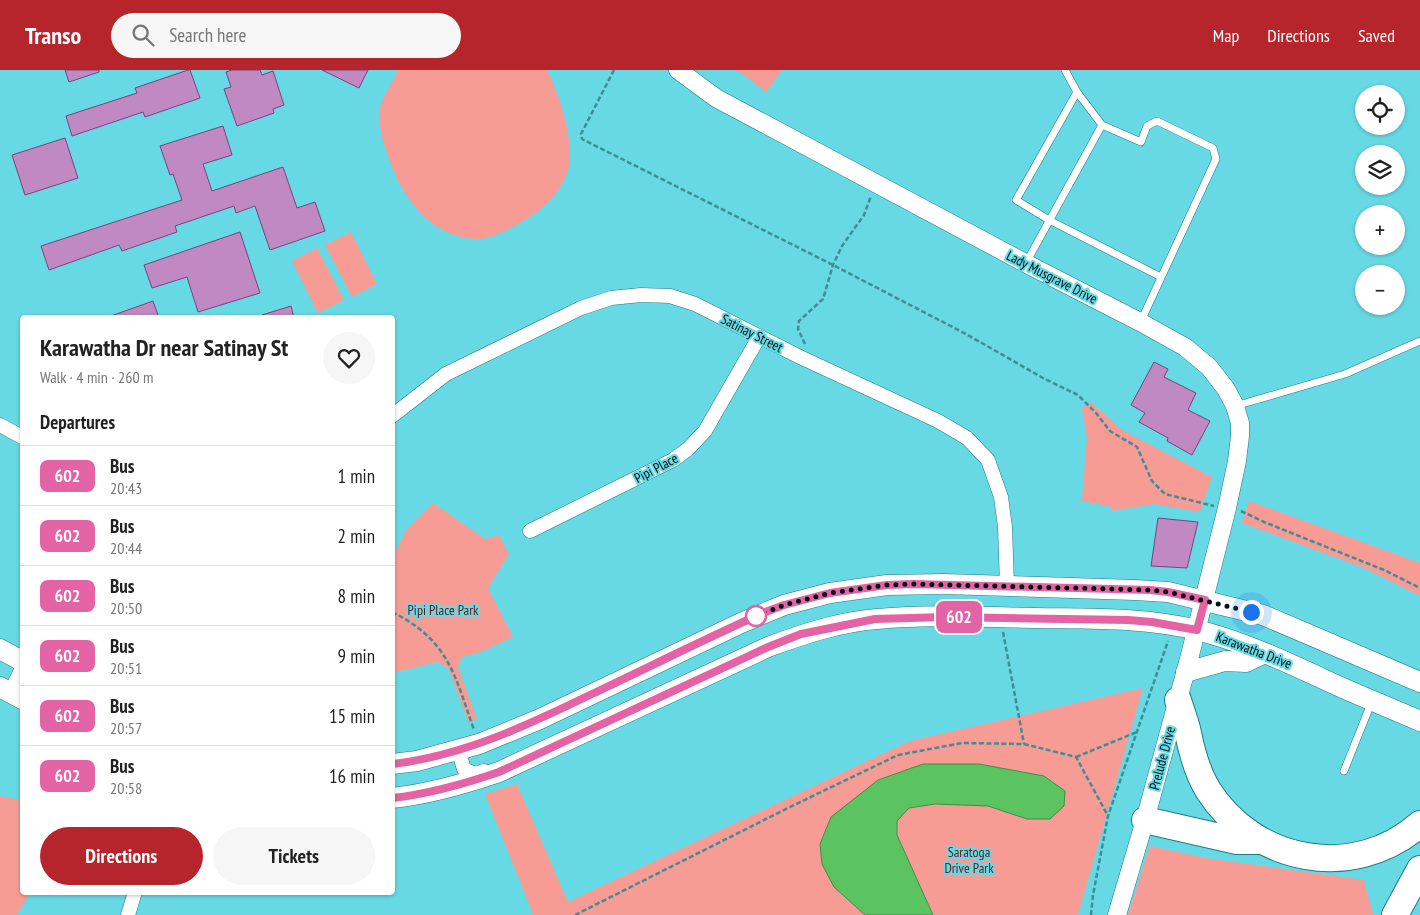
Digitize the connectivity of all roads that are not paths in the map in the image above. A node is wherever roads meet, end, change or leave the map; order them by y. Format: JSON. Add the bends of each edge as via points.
{"nodes":[{"id":1,"x":678,"y":70,"type":"edge"},
{"id":2,"x":1065,"y":70,"type":"edge"},
{"id":3,"x":1077,"y":92,"type":"junction"},
{"id":4,"x":1102,"y":125,"type":"junction"},
{"id":5,"x":1050,"y":220,"type":"junction"},
{"id":6,"x":1025,"y":264,"type":"junction"},
{"id":7,"x":1161,"y":277,"type":"junction"},
{"id":8,"x":1140,"y":322,"type":"junction"},
{"id":9,"x":758,"y":336,"type":"junction"},
{"id":10,"x":1420,"y":341,"type":"edge"},
{"id":11,"x":1235,"y":406,"type":"junction"},
{"id":12,"x":395,"y":414,"type":"edge"},
{"id":13,"x":0,"y":425,"type":"edge"},
{"id":14,"x":20,"y":435,"type":"edge"},
{"id":15,"x":530,"y":532,"type":"dead end"},
{"id":16,"x":1007,"y":586,"type":"junction"},
{"id":17,"x":1205,"y":600,"type":"junction"},
{"id":18,"x":1197,"y":630,"type":"junction"},
{"id":19,"x":0,"y":649,"type":"edge"},
{"id":20,"x":1265,"y":653,"type":"junction"},
{"id":21,"x":20,"y":660,"type":"edge"},
{"id":22,"x":1186,"y":672,"type":"junction"},
{"id":23,"x":20,"y":673,"type":"edge"},
{"id":24,"x":1420,"y":682,"type":"edge"},
{"id":25,"x":11,"y":693,"type":"edge"},
{"id":26,"x":1178,"y":700,"type":"junction"},
{"id":27,"x":1372,"y":701,"type":"junction"},
{"id":28,"x":1420,"y":721,"type":"edge"},
{"id":29,"x":472,"y":741,"type":"junction"},
{"id":30,"x":535,"y":756,"type":"junction"},
{"id":31,"x":395,"y":764,"type":"edge"},
{"id":32,"x":1344,"y":771,"type":"dead end"},
{"id":33,"x":395,"y":798,"type":"edge"},
{"id":34,"x":1145,"y":820,"type":"junction"},
{"id":35,"x":1420,"y":824,"type":"edge"},
{"id":36,"x":1261,"y":841,"type":"junction"},
{"id":37,"x":1420,"y":869,"type":"edge"},
{"id":38,"x":134,"y":895,"type":"edge"},
{"id":39,"x":128,"y":915,"type":"edge"},
{"id":40,"x":1116,"y":915,"type":"edge"},
{"id":41,"x":1396,"y":915,"type":"edge"}],
"edges":[{"from":1,"to":6,"type":"street","name":"Lady Musgrave Drive","via":[[716,98]]},
{"from":2,"to":3,"type":"lane"},
{"from":3,"to":4,"type":"lane"},
{"from":3,"to":5,"type":"lane","via":[[1016,200]]},
{"from":4,"to":5,"type":"lane"},
{"from":4,"to":7,"type":"lane","via":[[1140,142],[1147,126],[1157,121],[1213,148],[1216,159]]},
{"from":5,"to":6,"type":"lane"},
{"from":5,"to":7,"type":"lane"},
{"from":6,"to":8,"type":"street","name":"Lady Musgrave Drive"},
{"from":7,"to":8,"type":"lane"},
{"from":8,"to":11,"type":"street","name":"Lady Musgrave Drive","via":[[1185,347],[1209,367]]},
{"from":9,"to":12,"type":"street","name":"Satinay Street","via":[[695,304],[670,296],[611,298],[581,308],[446,374]]},
{"from":9,"to":15,"type":"street","name":"Pipi Place","via":[[705,431],[688,449],[673,460]]},
{"from":9,"to":16,"type":"street","name":"Satinay Street","via":[[968,438],[988,460],[1001,498]]},
{"from":10,"to":11,"type":"lane","via":[[1345,374]]},
{"from":11,"to":17,"type":"street","name":"Lady Musgrave Drive","via":[[1240,436]]},
{"from":13,"to":14,"type":"street"},
{"from":16,"to":17,"type":"main road","via":[[1151,590]]},
{"from":16,"to":29,"type":"main road","via":[[887,585],[830,593],[784,605],[540,719]]},
{"from":17,"to":18,"type":"street","name":"Prelude Drive"},
{"from":17,"to":24,"type":"main road","via":[[1262,615]]},
{"from":18,"to":20,"type":"main road","name":"Karawatha Drive"},
{"from":18,"to":22,"type":"street","name":"Prelude Drive"},
{"from":18,"to":30,"type":"main road","name":"Karawatha Drive","via":[[1108,619],[875,619],[801,634],[768,647]]},
{"from":19,"to":21,"type":"main road"},
{"from":20,"to":22,"type":"main road","via":[[1246,662],[1225,661]]},
{"from":20,"to":27,"type":"main road","name":"Karawatha Drive"},
{"from":22,"to":26,"type":"street","name":"Prelude Drive"},
{"from":23,"to":25,"type":"street"},
{"from":26,"to":34,"type":"street","name":"Prelude Drive"},
{"from":26,"to":36,"type":"highway","via":[[1194,760],[1208,790],[1231,818]]},
{"from":27,"to":28,"type":"main road","name":"Karawatha Drive"},
{"from":27,"to":32,"type":"lane"},
{"from":29,"to":30,"type":"street","via":[[460,756],[460,761],[464,769],[475,774],[514,759]]},
{"from":29,"to":31,"type":"main road","via":[[417,761]]},
{"from":30,"to":33,"type":"main road","name":"Karawatha Drive","via":[[462,785]]},
{"from":34,"to":36,"type":"highway","via":[[1237,841]]},
{"from":34,"to":40,"type":"street","name":"Prelude Drive"},
{"from":35,"to":36,"type":"highway","via":[[1381,848],[1337,858],[1291,853]]},
{"from":37,"to":41,"type":"highway"},
{"from":38,"to":39,"type":"street"}]}
